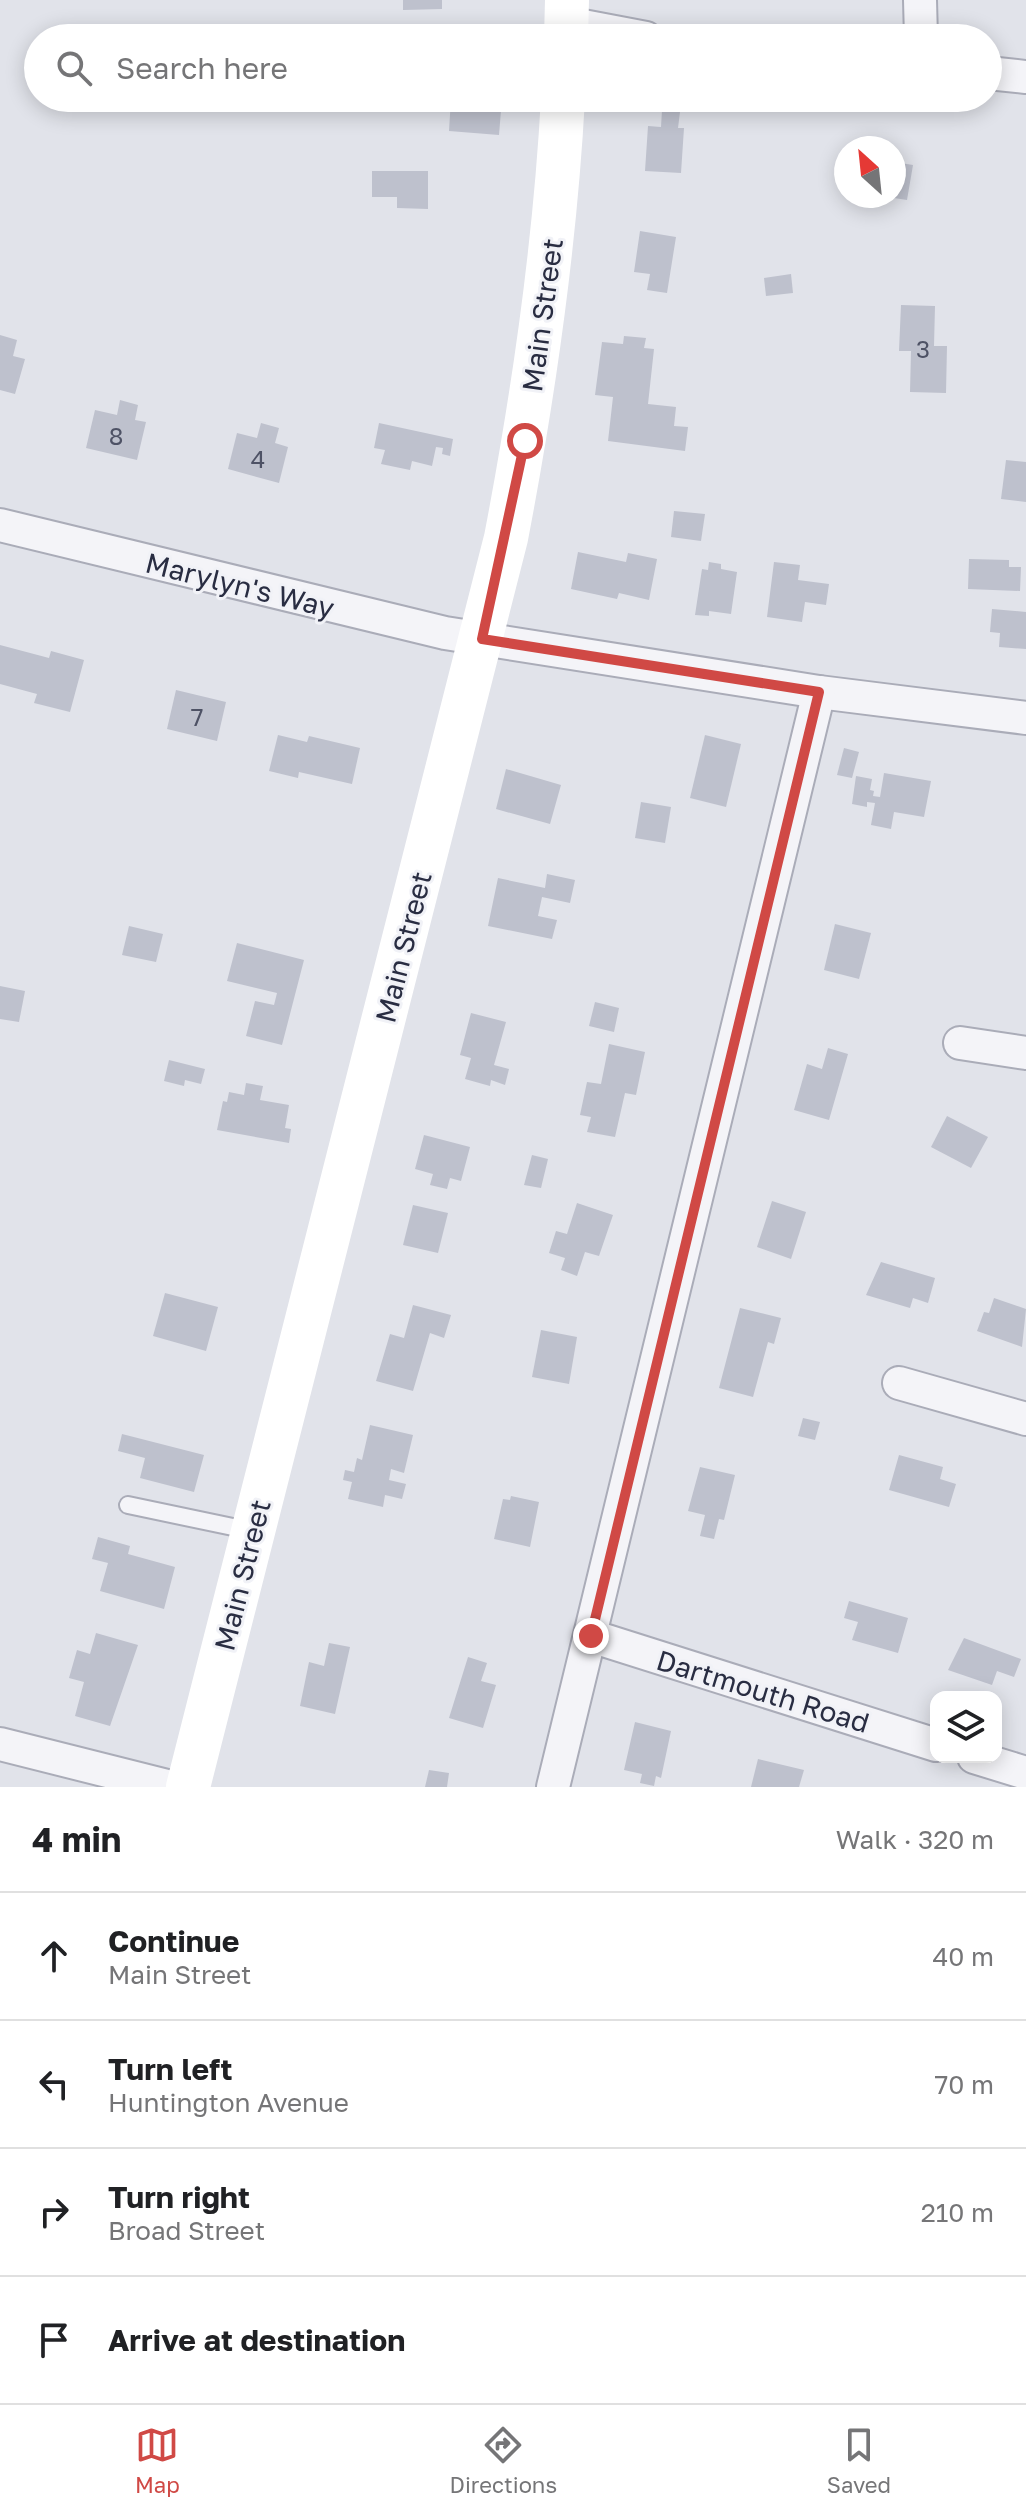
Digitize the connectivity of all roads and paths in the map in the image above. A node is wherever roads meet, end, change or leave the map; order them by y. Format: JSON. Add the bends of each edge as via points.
{"nodes":[{"id":1,"x":920,"y":0,"type":"edge"},
{"id":2,"x":921,"y":24,"type":"edge"},
{"id":3,"x":1002,"y":74,"type":"edge"},
{"id":4,"x":1026,"y":77,"type":"edge"},
{"id":5,"x":562,"y":112,"type":"edge"},
{"id":6,"x":0,"y":525,"type":"edge"},
{"id":7,"x":482,"y":639,"type":"junction"},
{"id":8,"x":819,"y":692,"type":"junction"},
{"id":9,"x":1026,"y":718,"type":"edge"},
{"id":10,"x":960,"y":1043,"type":"dead end"},
{"id":11,"x":1026,"y":1053,"type":"edge"},
{"id":12,"x":899,"y":1383,"type":"dead end"},
{"id":13,"x":1026,"y":1419,"type":"edge"},
{"id":14,"x":128,"y":1505,"type":"dead end"},
{"id":15,"x":254,"y":1531,"type":"junction"},
{"id":16,"x":591,"y":1636,"type":"junction"},
{"id":17,"x":930,"y":1743,"type":"edge"},
{"id":18,"x":0,"y":1744,"type":"edge"},
{"id":19,"x":994,"y":1763,"type":"edge"},
{"id":20,"x":1026,"y":1773,"type":"edge"},
{"id":21,"x":171,"y":1787,"type":"edge"},
{"id":22,"x":188,"y":1787,"type":"edge"},
{"id":23,"x":553,"y":1787,"type":"edge"}],
"edges":[{"from":1,"to":2,"type":"street"},
{"from":3,"to":4,"type":"street"},
{"from":5,"to":7,"type":"main road","name":"Main Street","via":[[553,236],[525,441]]},
{"from":6,"to":7,"type":"street","name":"Marylyn's Way","via":[[403,625]]},
{"from":7,"to":8,"type":"street","name":"Marylyn's Way"},
{"from":7,"to":15,"type":"main road","name":"Main Street"},
{"from":8,"to":9,"type":"street","name":"Marylyn's Way"},
{"from":8,"to":16,"type":"street"},
{"from":10,"to":11,"type":"street"},
{"from":12,"to":13,"type":"street"},
{"from":14,"to":15,"type":"lane"},
{"from":15,"to":22,"type":"main road","name":"Main Street"},
{"from":16,"to":17,"type":"street","name":"Dartmouth Road"},
{"from":16,"to":23,"type":"street"},
{"from":18,"to":21,"type":"street"},
{"from":19,"to":20,"type":"street"}]}
